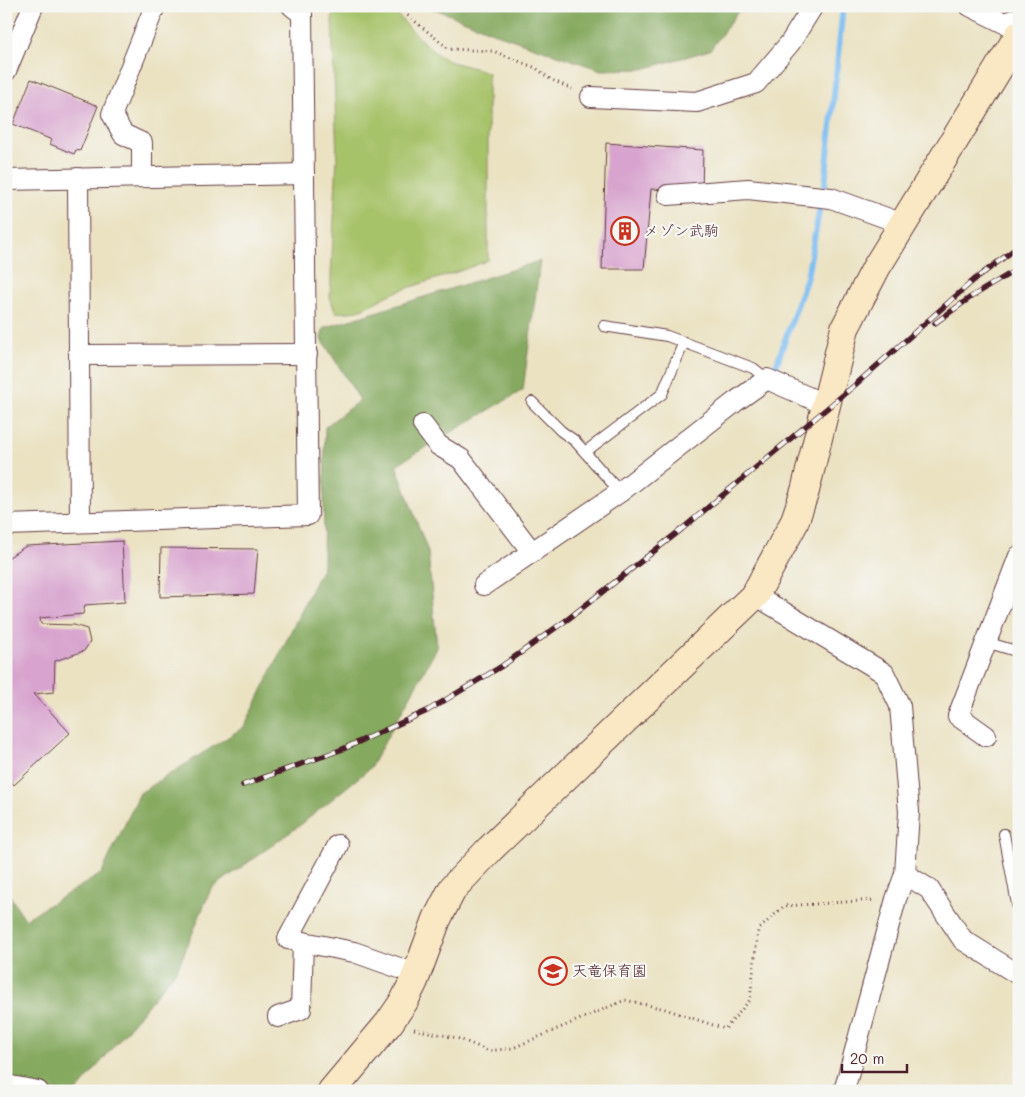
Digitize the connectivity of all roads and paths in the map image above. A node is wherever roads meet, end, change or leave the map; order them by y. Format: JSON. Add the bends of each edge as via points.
{"nodes":[{"id":1,"x":33,"y":6,"type":"edge"},
{"id":2,"x":155,"y":6,"type":"edge"},
{"id":3,"x":396,"y":6,"type":"edge"},
{"id":4,"x":813,"y":6,"type":"edge"},
{"id":5,"x":970,"y":6,"type":"edge"},
{"id":6,"x":300,"y":9,"type":"edge"},
{"id":7,"x":1019,"y":18,"type":"edge"},
{"id":8,"x":1019,"y":35,"type":"edge"},
{"id":9,"x":8,"y":61,"type":"edge"},
{"id":10,"x":591,"y":96,"type":"joint"},
{"id":11,"x":304,"y":174,"type":"junction"},
{"id":12,"x":78,"y":178,"type":"junction"},
{"id":13,"x":142,"y":178,"type":"junction"},
{"id":14,"x":6,"y":180,"type":"edge"},
{"id":15,"x":668,"y":195,"type":"dead end"},
{"id":16,"x":902,"y":226,"type":"junction"},
{"id":17,"x":604,"y":326,"type":"dead end"},
{"id":18,"x":684,"y":342,"type":"junction"},
{"id":19,"x":307,"y":354,"type":"junction"},
{"id":20,"x":80,"y":355,"type":"junction"},
{"id":21,"x":767,"y":379,"type":"junction"},
{"id":22,"x":532,"y":402,"type":"dead end"},
{"id":23,"x":826,"y":405,"type":"junction"},
{"id":24,"x":423,"y":425,"type":"dead end"},
{"id":25,"x":585,"y":452,"type":"junction"},
{"id":26,"x":620,"y":492,"type":"junction"},
{"id":27,"x":80,"y":522,"type":"junction"},
{"id":28,"x":6,"y":525,"type":"edge"},
{"id":29,"x":532,"y":552,"type":"junction"},
{"id":30,"x":1019,"y":556,"type":"edge"},
{"id":31,"x":484,"y":586,"type":"dead end"},
{"id":32,"x":755,"y":595,"type":"junction"},
{"id":33,"x":986,"y":642,"type":"junction"},
{"id":34,"x":1019,"y":652,"type":"edge"},
{"id":35,"x":986,"y":736,"type":"dead end"},
{"id":36,"x":1004,"y":834,"type":"dead end"},
{"id":37,"x":338,"y":845,"type":"dead end"},
{"id":38,"x":905,"y":874,"type":"junction"},
{"id":39,"x":896,"y":898,"type":"junction"},
{"id":40,"x":1019,"y":915,"type":"edge"},
{"id":41,"x":303,"y":942,"type":"junction"},
{"id":42,"x":416,"y":974,"type":"junction"},
{"id":43,"x":1019,"y":975,"type":"edge"},
{"id":44,"x":278,"y":1017,"type":"dead end"},
{"id":45,"x":389,"y":1023,"type":"junction"},
{"id":46,"x":6,"y":1085,"type":"edge"},
{"id":47,"x":38,"y":1091,"type":"edge"},
{"id":48,"x":332,"y":1091,"type":"edge"},
{"id":49,"x":844,"y":1091,"type":"edge"}],
"edges":[{"from":1,"to":9,"type":"street"},
{"from":2,"to":13,"type":"street","via":[[112,114],[123,134],[142,143]]},
{"from":3,"to":10,"type":"path","via":[[449,48],[493,51]]},
{"from":4,"to":10,"type":"street","via":[[790,43],[756,83],[697,102]]},
{"from":5,"to":7,"type":"street","via":[[1004,24]]},
{"from":6,"to":11,"type":"street"},
{"from":8,"to":16,"type":"street"},
{"from":11,"to":13,"type":"street"},
{"from":11,"to":19,"type":"street"},
{"from":12,"to":13,"type":"street"},
{"from":12,"to":14,"type":"street"},
{"from":12,"to":20,"type":"street"},
{"from":15,"to":16,"type":"street","via":[[748,189],[831,198]]},
{"from":16,"to":23,"type":"street","via":[[845,328]]},
{"from":17,"to":18,"type":"lane"},
{"from":18,"to":21,"type":"lane","via":[[753,368]]},
{"from":18,"to":25,"type":"lane","via":[[662,394]]},
{"from":19,"to":20,"type":"street"},
{"from":19,"to":27,"type":"street","via":[[308,515]]},
{"from":20,"to":27,"type":"street"},
{"from":21,"to":23,"type":"street"},
{"from":21,"to":26,"type":"street"},
{"from":22,"to":25,"type":"lane"},
{"from":23,"to":32,"type":"street","via":[[806,491],[794,523]]},
{"from":24,"to":29,"type":"street","via":[[438,445],[461,459]]},
{"from":25,"to":26,"type":"lane"},
{"from":26,"to":29,"type":"street"},
{"from":27,"to":28,"type":"street"},
{"from":29,"to":31,"type":"street"},
{"from":30,"to":33,"type":"street"},
{"from":32,"to":38,"type":"street","via":[[884,673],[900,706],[909,812]]},
{"from":32,"to":42,"type":"street","via":[[453,888]]},
{"from":33,"to":34,"type":"lane"},
{"from":33,"to":35,"type":"street","via":[[958,716]]},
{"from":36,"to":40,"type":"lane"},
{"from":37,"to":41,"type":"street","via":[[288,939]]},
{"from":38,"to":39,"type":"street"},
{"from":38,"to":43,"type":"street","via":[[929,889],[963,940]]},
{"from":39,"to":45,"type":"path","via":[[784,906],[758,930],[750,1000],[725,1029],[625,1000],[513,1048],[488,1051],[457,1038]]},
{"from":39,"to":49,"type":"street"},
{"from":41,"to":42,"type":"street","via":[[354,952]]},
{"from":41,"to":44,"type":"street","via":[[301,1009]]},
{"from":42,"to":45,"type":"street","via":[[404,1001]]},
{"from":45,"to":48,"type":"street"},
{"from":46,"to":47,"type":"street"}]}
